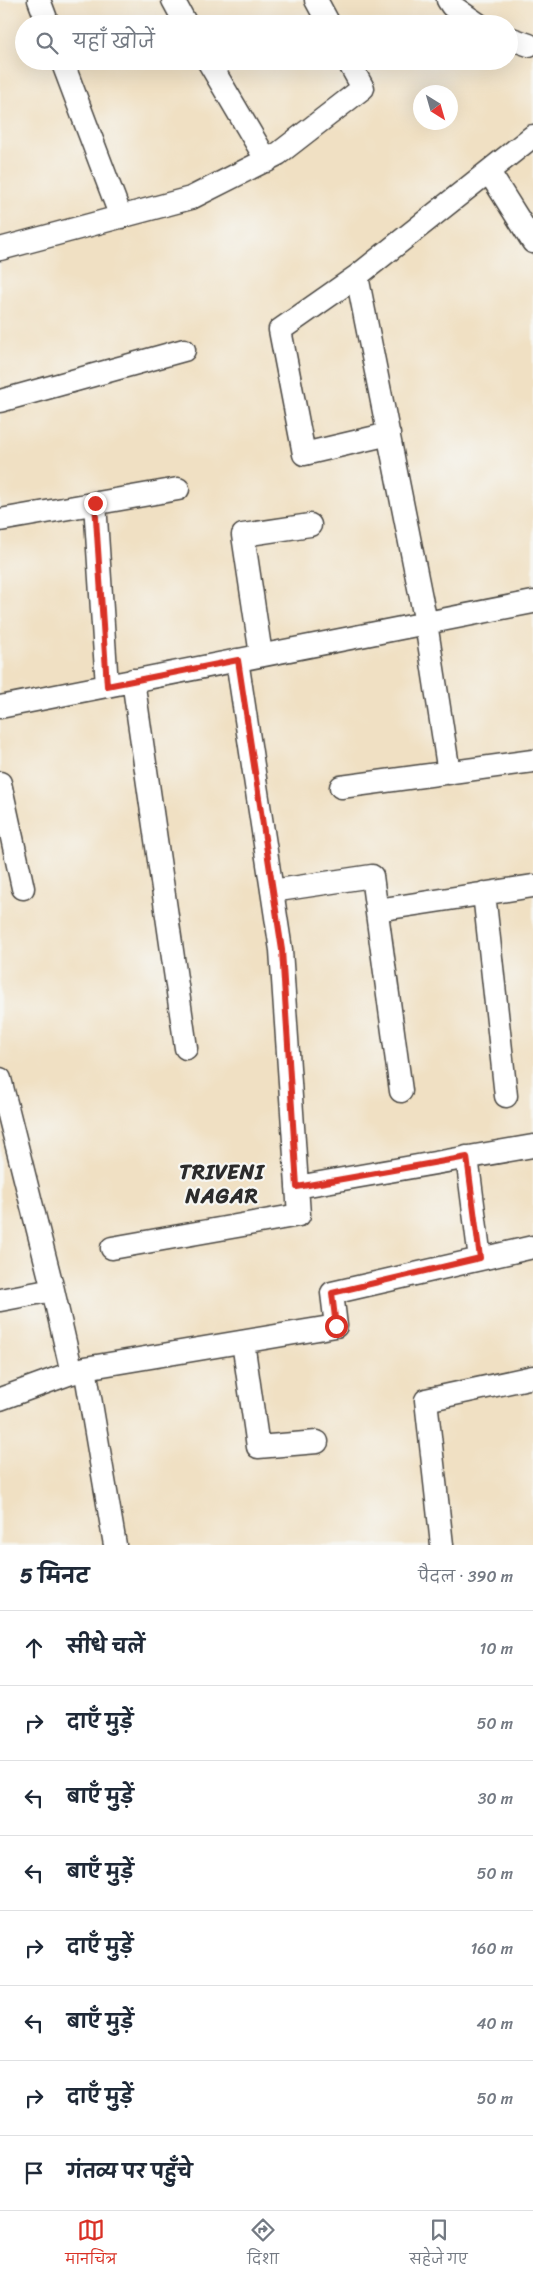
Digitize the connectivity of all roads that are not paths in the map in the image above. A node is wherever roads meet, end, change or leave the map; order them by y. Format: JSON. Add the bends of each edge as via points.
{"nodes":[{"id":1,"x":39,"y":0,"type":"edge"},
{"id":2,"x":172,"y":0,"type":"edge"},
{"id":3,"x":316,"y":0,"type":"edge"},
{"id":4,"x":448,"y":0,"type":"edge"},
{"id":5,"x":45,"y":15,"type":"edge"},
{"id":6,"x":181,"y":15,"type":"edge"},
{"id":7,"x":324,"y":15,"type":"edge"},
{"id":8,"x":465,"y":15,"type":"edge"},
{"id":9,"x":65,"y":70,"type":"edge"},
{"id":10,"x":213,"y":70,"type":"edge"},
{"id":11,"x":353,"y":70,"type":"edge"},
{"id":12,"x":533,"y":136,"type":"edge"},
{"id":13,"x":267,"y":160,"type":"junction"},
{"id":14,"x":488,"y":172,"type":"junction"},
{"id":15,"x":121,"y":217,"type":"junction"},
{"id":16,"x":533,"y":242,"type":"edge"},
{"id":17,"x":0,"y":249,"type":"edge"},
{"id":18,"x":357,"y":276,"type":"junction"},
{"id":19,"x":184,"y":350,"type":"dead end"},
{"id":20,"x":0,"y":401,"type":"edge"},
{"id":21,"x":389,"y":434,"type":"junction"},
{"id":22,"x":178,"y":489,"type":"dead end"},
{"id":23,"x":95,"y":503,"type":"junction"},
{"id":24,"x":0,"y":520,"type":"edge"},
{"id":25,"x":310,"y":525,"type":"dead end"},
{"id":26,"x":533,"y":602,"type":"edge"},
{"id":27,"x":426,"y":623,"type":"junction"},
{"id":28,"x":261,"y":655,"type":"junction"},
{"id":29,"x":238,"y":660,"type":"junction"},
{"id":30,"x":133,"y":680,"type":"junction"},
{"id":31,"x":107,"y":686,"type":"junction"},
{"id":32,"x":0,"y":707,"type":"edge"},
{"id":33,"x":533,"y":761,"type":"edge"},
{"id":34,"x":449,"y":772,"type":"junction"},
{"id":35,"x":0,"y":783,"type":"edge"},
{"id":36,"x":341,"y":787,"type":"dead end"},
{"id":37,"x":533,"y":886,"type":"edge"},
{"id":38,"x":23,"y":888,"type":"dead end"},
{"id":39,"x":272,"y":892,"type":"junction"},
{"id":40,"x":484,"y":893,"type":"junction"},
{"id":41,"x":376,"y":910,"type":"junction"},
{"id":42,"x":186,"y":1048,"type":"dead end"},
{"id":43,"x":0,"y":1079,"type":"edge"},
{"id":44,"x":401,"y":1091,"type":"dead end"},
{"id":45,"x":506,"y":1096,"type":"dead end"},
{"id":46,"x":533,"y":1146,"type":"edge"},
{"id":47,"x":467,"y":1157,"type":"junction"},
{"id":48,"x":297,"y":1187,"type":"junction"},
{"id":49,"x":533,"y":1247,"type":"edge"},
{"id":50,"x":112,"y":1248,"type":"dead end"},
{"id":51,"x":480,"y":1258,"type":"junction"},
{"id":52,"x":53,"y":1290,"type":"junction"},
{"id":53,"x":0,"y":1300,"type":"edge"},
{"id":54,"x":243,"y":1342,"type":"junction"},
{"id":55,"x":79,"y":1370,"type":"junction"},
{"id":56,"x":533,"y":1377,"type":"edge"},
{"id":57,"x":0,"y":1399,"type":"edge"},
{"id":58,"x":318,"y":1442,"type":"dead end"},
{"id":59,"x":115,"y":1545,"type":"edge"},
{"id":60,"x":442,"y":1545,"type":"edge"}],
"edges":[{"from":1,"to":5,"type":"street"},
{"from":2,"to":6,"type":"street"},
{"from":3,"to":7,"type":"street"},
{"from":4,"to":8,"type":"street"},
{"from":9,"to":15,"type":"street"},
{"from":10,"to":13,"type":"street"},
{"from":11,"to":13,"type":"street","via":[[363,88]]},
{"from":12,"to":14,"type":"street"},
{"from":13,"to":15,"type":"street","via":[[191,198]]},
{"from":14,"to":16,"type":"street"},
{"from":14,"to":18,"type":"street"},
{"from":15,"to":17,"type":"street"},
{"from":18,"to":21,"type":"street"},
{"from":18,"to":21,"type":"street","via":[[280,330],[304,454]]},
{"from":19,"to":20,"type":"street"},
{"from":21,"to":27,"type":"street"},
{"from":22,"to":23,"type":"street"},
{"from":23,"to":24,"type":"street"},
{"from":23,"to":31,"type":"street"},
{"from":25,"to":28,"type":"street","via":[[243,535]]},
{"from":26,"to":27,"type":"street"},
{"from":27,"to":28,"type":"street"},
{"from":27,"to":34,"type":"street"},
{"from":28,"to":29,"type":"street"},
{"from":29,"to":30,"type":"street"},
{"from":29,"to":39,"type":"street"},
{"from":30,"to":31,"type":"street"},
{"from":30,"to":42,"type":"street"},
{"from":31,"to":32,"type":"street"},
{"from":33,"to":34,"type":"street"},
{"from":34,"to":36,"type":"street"},
{"from":35,"to":38,"type":"street"},
{"from":37,"to":40,"type":"street"},
{"from":39,"to":41,"type":"street","via":[[372,876]]},
{"from":39,"to":48,"type":"street","via":[[282,950]]},
{"from":40,"to":41,"type":"street"},
{"from":40,"to":45,"type":"street"},
{"from":41,"to":44,"type":"street"},
{"from":43,"to":52,"type":"street"},
{"from":46,"to":47,"type":"street"},
{"from":47,"to":48,"type":"street"},
{"from":47,"to":51,"type":"street"},
{"from":48,"to":50,"type":"street","via":[[299,1215]]},
{"from":49,"to":51,"type":"street"},
{"from":51,"to":54,"type":"street","via":[[332,1293],[336,1326]]},
{"from":52,"to":53,"type":"street"},
{"from":52,"to":55,"type":"street"},
{"from":54,"to":55,"type":"street"},
{"from":54,"to":58,"type":"street","via":[[258,1447]]},
{"from":55,"to":57,"type":"street"},
{"from":55,"to":59,"type":"street"},
{"from":56,"to":60,"type":"street","via":[[426,1400]]}]}
